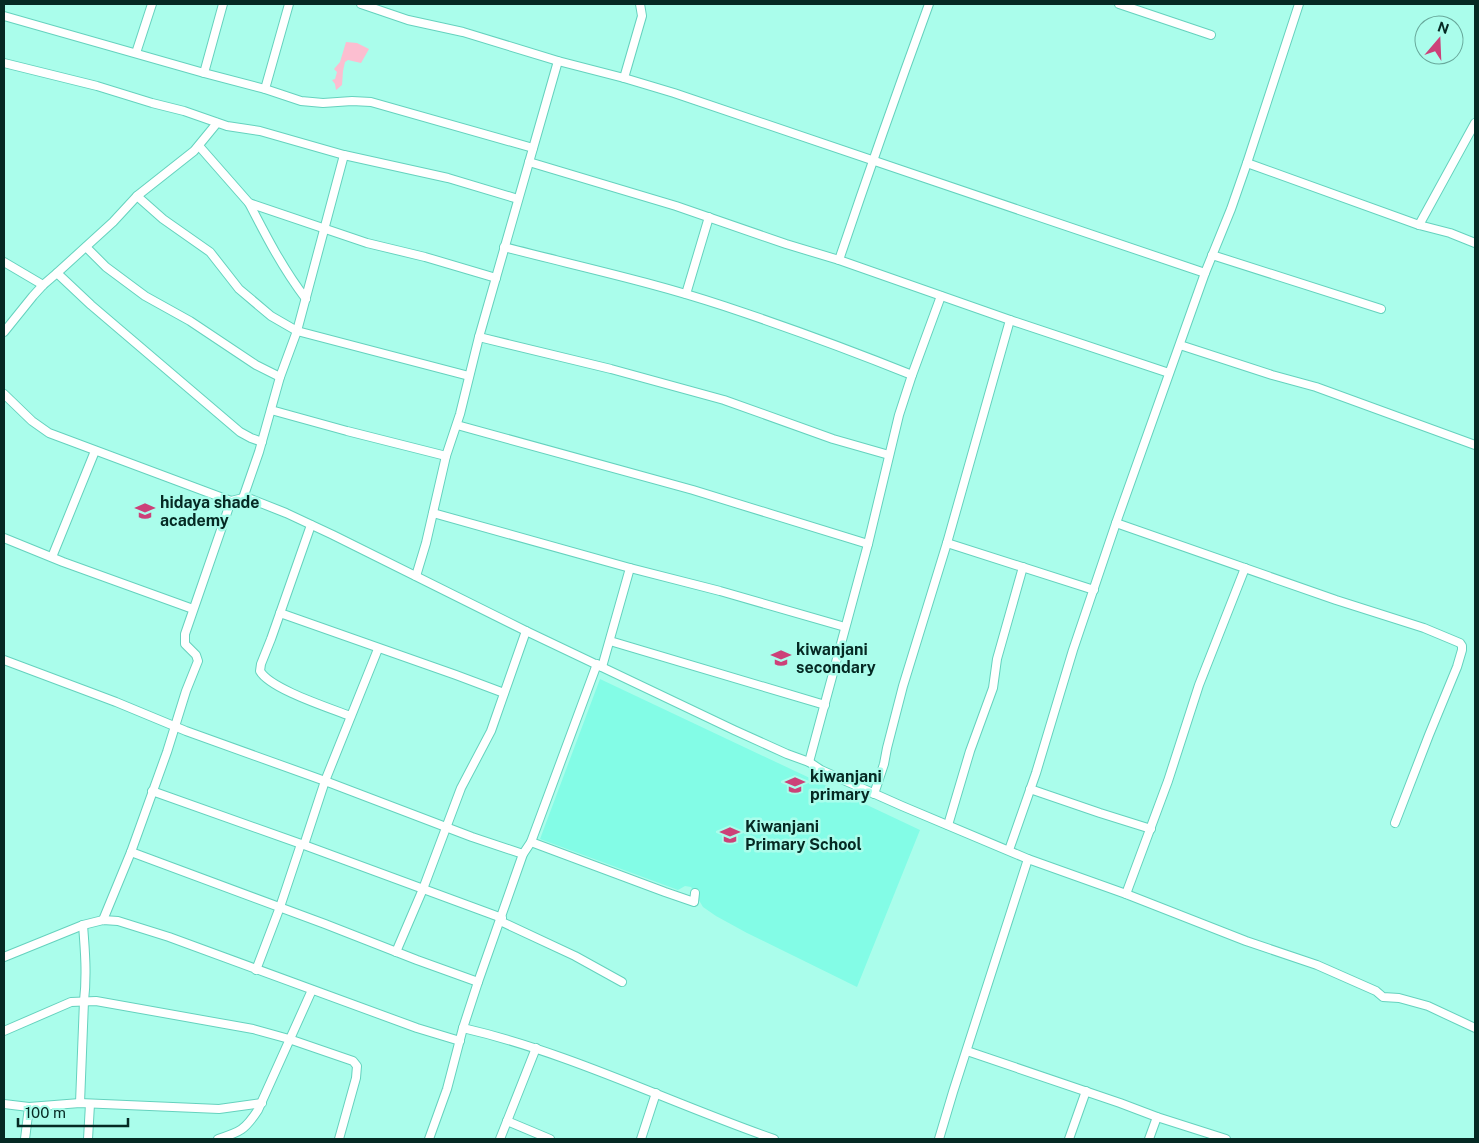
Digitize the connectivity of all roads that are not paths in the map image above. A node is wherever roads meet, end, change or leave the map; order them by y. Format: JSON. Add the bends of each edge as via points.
{"nodes":[{"id":1,"x":152,"y":4,"type":"edge"},
{"id":2,"x":223,"y":4,"type":"edge"},
{"id":3,"x":289,"y":4,"type":"edge"},
{"id":4,"x":361,"y":4,"type":"edge"},
{"id":5,"x":640,"y":4,"type":"edge"},
{"id":6,"x":929,"y":4,"type":"edge"},
{"id":7,"x":1119,"y":4,"type":"edge"},
{"id":8,"x":1299,"y":4,"type":"edge"},
{"id":9,"x":4,"y":16,"type":"edge"},
{"id":10,"x":1211,"y":35,"type":"dead end"},
{"id":11,"x":136,"y":53,"type":"junction"},
{"id":12,"x":558,"y":61,"type":"junction"},
{"id":13,"x":4,"y":63,"type":"edge"},
{"id":14,"x":204,"y":73,"type":"junction"},
{"id":15,"x":624,"y":78,"type":"junction"},
{"id":16,"x":265,"y":90,"type":"junction"},
{"id":17,"x":217,"y":123,"type":"junction"},
{"id":18,"x":1475,"y":123,"type":"edge"},
{"id":19,"x":198,"y":146,"type":"junction"},
{"id":20,"x":533,"y":148,"type":"junction"},
{"id":21,"x":344,"y":154,"type":"junction"},
{"id":22,"x":872,"y":161,"type":"junction"},
{"id":23,"x":529,"y":162,"type":"junction"},
{"id":24,"x":1248,"y":163,"type":"junction"},
{"id":25,"x":137,"y":196,"type":"junction"},
{"id":26,"x":518,"y":199,"type":"junction"},
{"id":27,"x":249,"y":203,"type":"junction"},
{"id":28,"x":709,"y":217,"type":"junction"},
{"id":29,"x":1419,"y":225,"type":"junction"},
{"id":30,"x":324,"y":228,"type":"junction"},
{"id":31,"x":1475,"y":243,"type":"edge"},
{"id":32,"x":504,"y":246,"type":"junction"},
{"id":33,"x":86,"y":247,"type":"junction"},
{"id":34,"x":1212,"y":254,"type":"junction"},
{"id":35,"x":839,"y":260,"type":"junction"},
{"id":36,"x":4,"y":262,"type":"edge"},
{"id":37,"x":57,"y":274,"type":"junction"},
{"id":38,"x":1205,"y":274,"type":"junction"},
{"id":39,"x":496,"y":278,"type":"junction"},
{"id":40,"x":43,"y":285,"type":"junction"},
{"id":41,"x":686,"y":294,"type":"junction"},
{"id":42,"x":941,"y":296,"type":"junction"},
{"id":43,"x":306,"y":299,"type":"junction"},
{"id":44,"x":1381,"y":309,"type":"dead end"},
{"id":45,"x":1010,"y":320,"type":"junction"},
{"id":46,"x":297,"y":331,"type":"junction"},
{"id":47,"x":4,"y":332,"type":"edge"},
{"id":48,"x":478,"y":337,"type":"junction"},
{"id":49,"x":1180,"y":344,"type":"junction"},
{"id":50,"x":1169,"y":373,"type":"junction"},
{"id":51,"x":912,"y":375,"type":"junction"},
{"id":52,"x":469,"y":376,"type":"junction"},
{"id":53,"x":280,"y":377,"type":"junction"},
{"id":54,"x":4,"y":394,"type":"edge"},
{"id":55,"x":271,"y":410,"type":"junction"},
{"id":56,"x":457,"y":425,"type":"junction"},
{"id":57,"x":262,"y":442,"type":"junction"},
{"id":58,"x":1475,"y":445,"type":"edge"},
{"id":59,"x":95,"y":451,"type":"junction"},
{"id":60,"x":890,"y":455,"type":"junction"},
{"id":61,"x":446,"y":456,"type":"junction"},
{"id":62,"x":243,"y":498,"type":"junction"},
{"id":63,"x":231,"y":501,"type":"junction"},
{"id":64,"x":433,"y":513,"type":"junction"},
{"id":65,"x":1116,"y":523,"type":"junction"},
{"id":66,"x":312,"y":525,"type":"junction"},
{"id":67,"x":4,"y":538,"type":"edge"},
{"id":68,"x":947,"y":543,"type":"junction"},
{"id":69,"x":868,"y":544,"type":"junction"},
{"id":70,"x":52,"y":557,"type":"junction"},
{"id":71,"x":1023,"y":567,"type":"junction"},
{"id":72,"x":630,"y":568,"type":"junction"},
{"id":73,"x":1245,"y":568,"type":"junction"},
{"id":74,"x":416,"y":576,"type":"junction"},
{"id":75,"x":1094,"y":590,"type":"junction"},
{"id":76,"x":193,"y":609,"type":"junction"},
{"id":77,"x":280,"y":613,"type":"junction"},
{"id":78,"x":845,"y":627,"type":"junction"},
{"id":79,"x":526,"y":631,"type":"junction"},
{"id":80,"x":610,"y":641,"type":"junction"},
{"id":81,"x":378,"y":649,"type":"junction"},
{"id":82,"x":4,"y":660,"type":"edge"},
{"id":83,"x":599,"y":666,"type":"junction"},
{"id":84,"x":504,"y":694,"type":"junction"},
{"id":85,"x":825,"y":705,"type":"junction"},
{"id":86,"x":350,"y":716,"type":"junction"},
{"id":87,"x":174,"y":727,"type":"junction"},
{"id":88,"x":808,"y":762,"type":"junction"},
{"id":89,"x":325,"y":781,"type":"junction"},
{"id":90,"x":1030,"y":789,"type":"junction"},
{"id":91,"x":152,"y":791,"type":"junction"},
{"id":92,"x":874,"y":794,"type":"junction"},
{"id":93,"x":1395,"y":823,"type":"dead end"},
{"id":94,"x":948,"y":825,"type":"junction"},
{"id":95,"x":446,"y":827,"type":"junction"},
{"id":96,"x":1150,"y":829,"type":"junction"},
{"id":97,"x":531,"y":842,"type":"junction"},
{"id":98,"x":303,"y":844,"type":"junction"},
{"id":99,"x":1009,"y":850,"type":"junction"},
{"id":100,"x":130,"y":852,"type":"junction"},
{"id":101,"x":523,"y":854,"type":"junction"},
{"id":102,"x":1028,"y":859,"type":"junction"},
{"id":103,"x":423,"y":889,"type":"junction"},
{"id":104,"x":695,"y":893,"type":"dead end"},
{"id":105,"x":1126,"y":894,"type":"junction"},
{"id":106,"x":280,"y":908,"type":"junction"},
{"id":107,"x":103,"y":920,"type":"junction"},
{"id":108,"x":501,"y":920,"type":"junction"},
{"id":109,"x":83,"y":925,"type":"junction"},
{"id":110,"x":396,"y":952,"type":"junction"},
{"id":111,"x":4,"y":958,"type":"edge"},
{"id":112,"x":256,"y":970,"type":"junction"},
{"id":113,"x":478,"y":982,"type":"junction"},
{"id":114,"x":622,"y":982,"type":"dead end"},
{"id":115,"x":312,"y":990,"type":"junction"},
{"id":116,"x":84,"y":1001,"type":"junction"},
{"id":117,"x":464,"y":1028,"type":"junction"},
{"id":118,"x":1475,"y":1028,"type":"edge"},
{"id":119,"x":4,"y":1031,"type":"edge"},
{"id":120,"x":289,"y":1039,"type":"junction"},
{"id":121,"x":460,"y":1041,"type":"junction"},
{"id":122,"x":536,"y":1048,"type":"junction"},
{"id":123,"x":967,"y":1051,"type":"junction"},
{"id":124,"x":1086,"y":1091,"type":"junction"},
{"id":125,"x":656,"y":1092,"type":"junction"},
{"id":126,"x":80,"y":1103,"type":"junction"},
{"id":127,"x":262,"y":1103,"type":"junction"},
{"id":128,"x":4,"y":1104,"type":"edge"},
{"id":129,"x":90,"y":1104,"type":"junction"},
{"id":130,"x":29,"y":1107,"type":"junction"},
{"id":131,"x":1157,"y":1117,"type":"junction"},
{"id":132,"x":508,"y":1121,"type":"junction"},
{"id":133,"x":242,"y":1130,"type":"junction"},
{"id":134,"x":26,"y":1139,"type":"edge"},
{"id":135,"x":88,"y":1139,"type":"edge"},
{"id":136,"x":218,"y":1139,"type":"edge"},
{"id":137,"x":244,"y":1139,"type":"edge"},
{"id":138,"x":338,"y":1139,"type":"edge"},
{"id":139,"x":429,"y":1139,"type":"edge"},
{"id":140,"x":500,"y":1139,"type":"edge"},
{"id":141,"x":550,"y":1139,"type":"edge"},
{"id":142,"x":641,"y":1139,"type":"edge"},
{"id":143,"x":774,"y":1139,"type":"edge"},
{"id":144,"x":939,"y":1139,"type":"edge"},
{"id":145,"x":1069,"y":1139,"type":"edge"},
{"id":146,"x":1149,"y":1139,"type":"edge"},
{"id":147,"x":1226,"y":1139,"type":"edge"}],
"edges":[{"from":1,"to":11,"type":"street"},
{"from":2,"to":14,"type":"street"},
{"from":3,"to":16,"type":"street"},
{"from":4,"to":12,"type":"street"},
{"from":5,"to":15,"type":"street","via":[[642,16]]},
{"from":6,"to":22,"type":"street"},
{"from":7,"to":10,"type":"street"},
{"from":8,"to":24,"type":"street"},
{"from":9,"to":11,"type":"street"},
{"from":11,"to":14,"type":"street"},
{"from":12,"to":15,"type":"street"},
{"from":12,"to":20,"type":"street"},
{"from":13,"to":17,"type":"street","via":[[97,86]]},
{"from":14,"to":16,"type":"street"},
{"from":15,"to":22,"type":"street"},
{"from":16,"to":20,"type":"street","via":[[301,101],[371,102]]},
{"from":17,"to":19,"type":"street"},
{"from":17,"to":21,"type":"street"},
{"from":18,"to":29,"type":"street"},
{"from":19,"to":25,"type":"street"},
{"from":19,"to":27,"type":"street"},
{"from":20,"to":23,"type":"street"},
{"from":21,"to":26,"type":"street","via":[[448,178]]},
{"from":21,"to":30,"type":"street"},
{"from":22,"to":35,"type":"street"},
{"from":22,"to":38,"type":"street"},
{"from":23,"to":26,"type":"street"},
{"from":23,"to":28,"type":"street"},
{"from":24,"to":29,"type":"street"},
{"from":24,"to":34,"type":"street"},
{"from":25,"to":33,"type":"street"},
{"from":25,"to":46,"type":"street","via":[[210,252],[239,289],[272,316]]},
{"from":26,"to":32,"type":"street"},
{"from":27,"to":30,"type":"street"},
{"from":27,"to":43,"type":"street","via":[[288,274]]},
{"from":28,"to":35,"type":"street"},
{"from":28,"to":41,"type":"street"},
{"from":29,"to":31,"type":"street"},
{"from":30,"to":39,"type":"street"},
{"from":30,"to":43,"type":"street"},
{"from":32,"to":39,"type":"street"},
{"from":32,"to":41,"type":"street"},
{"from":33,"to":37,"type":"street"},
{"from":33,"to":53,"type":"street","via":[[106,267],[145,296],[190,321],[256,366]]},
{"from":34,"to":38,"type":"street"},
{"from":34,"to":44,"type":"street"},
{"from":35,"to":42,"type":"street"},
{"from":36,"to":40,"type":"street"},
{"from":37,"to":40,"type":"street"},
{"from":37,"to":57,"type":"street","via":[[240,432]]},
{"from":38,"to":49,"type":"street"},
{"from":39,"to":48,"type":"street"},
{"from":40,"to":47,"type":"street"},
{"from":41,"to":51,"type":"street","via":[[861,354]]},
{"from":42,"to":45,"type":"street"},
{"from":42,"to":51,"type":"street"},
{"from":43,"to":46,"type":"street"},
{"from":45,"to":50,"type":"street"},
{"from":45,"to":68,"type":"street"},
{"from":46,"to":52,"type":"street"},
{"from":46,"to":53,"type":"street"},
{"from":48,"to":52,"type":"street"},
{"from":48,"to":60,"type":"street","via":[[724,400],[833,439]]},
{"from":49,"to":50,"type":"street"},
{"from":49,"to":58,"type":"street","via":[[1316,387]]},
{"from":50,"to":65,"type":"street"},
{"from":51,"to":60,"type":"street"},
{"from":52,"to":56,"type":"street"},
{"from":53,"to":55,"type":"street"},
{"from":54,"to":59,"type":"street","via":[[40,428]]},
{"from":55,"to":57,"type":"street"},
{"from":55,"to":61,"type":"street"},
{"from":56,"to":61,"type":"street"},
{"from":56,"to":69,"type":"street","via":[[702,492]]},
{"from":57,"to":62,"type":"street"},
{"from":59,"to":63,"type":"street"},
{"from":59,"to":70,"type":"street"},
{"from":60,"to":69,"type":"street"},
{"from":61,"to":64,"type":"street"},
{"from":62,"to":63,"type":"street"},
{"from":62,"to":66,"type":"street"},
{"from":63,"to":76,"type":"street"},
{"from":64,"to":72,"type":"street"},
{"from":64,"to":74,"type":"street"},
{"from":65,"to":73,"type":"street"},
{"from":65,"to":75,"type":"street"},
{"from":66,"to":74,"type":"street"},
{"from":66,"to":77,"type":"street"},
{"from":67,"to":70,"type":"street"},
{"from":68,"to":71,"type":"street"},
{"from":68,"to":92,"type":"street"},
{"from":69,"to":78,"type":"street"},
{"from":70,"to":76,"type":"street"},
{"from":71,"to":75,"type":"street"},
{"from":71,"to":94,"type":"street","via":[[997,659],[993,688]]},
{"from":72,"to":78,"type":"street"},
{"from":72,"to":80,"type":"street"},
{"from":73,"to":93,"type":"street","via":[[1424,628],[1462,645],[1457,667]]},
{"from":73,"to":96,"type":"street","via":[[1199,685]]},
{"from":74,"to":79,"type":"street"},
{"from":75,"to":90,"type":"street"},
{"from":76,"to":87,"type":"street","via":[[184,641],[198,661]]},
{"from":77,"to":81,"type":"street"},
{"from":77,"to":86,"type":"street","via":[[260,673],[283,689]]},
{"from":78,"to":85,"type":"street"},
{"from":79,"to":83,"type":"street"},
{"from":79,"to":84,"type":"street"},
{"from":80,"to":83,"type":"street"},
{"from":80,"to":85,"type":"street"},
{"from":81,"to":84,"type":"street"},
{"from":81,"to":86,"type":"street"},
{"from":82,"to":87,"type":"street"},
{"from":83,"to":88,"type":"street"},
{"from":83,"to":97,"type":"street"},
{"from":84,"to":95,"type":"street","via":[[491,731],[461,788]]},
{"from":85,"to":88,"type":"street"},
{"from":86,"to":89,"type":"street"},
{"from":87,"to":89,"type":"street"},
{"from":87,"to":91,"type":"street"},
{"from":88,"to":92,"type":"street"},
{"from":89,"to":95,"type":"street"},
{"from":89,"to":98,"type":"street"},
{"from":90,"to":96,"type":"street"},
{"from":90,"to":99,"type":"street"},
{"from":91,"to":98,"type":"street"},
{"from":91,"to":100,"type":"street"},
{"from":92,"to":94,"type":"street"},
{"from":94,"to":99,"type":"street"},
{"from":95,"to":101,"type":"street"},
{"from":95,"to":103,"type":"street"},
{"from":96,"to":105,"type":"street"},
{"from":97,"to":101,"type":"street"},
{"from":97,"to":104,"type":"street","via":[[694,902]]},
{"from":98,"to":103,"type":"street"},
{"from":98,"to":106,"type":"street"},
{"from":99,"to":102,"type":"street"},
{"from":100,"to":106,"type":"street"},
{"from":100,"to":107,"type":"street"},
{"from":101,"to":108,"type":"street"},
{"from":102,"to":105,"type":"street"},
{"from":102,"to":123,"type":"street"},
{"from":103,"to":108,"type":"street"},
{"from":103,"to":110,"type":"street"},
{"from":105,"to":118,"type":"street","via":[[1317,965],[1376,991],[1382,997],[1428,1006]]},
{"from":106,"to":110,"type":"street"},
{"from":106,"to":112,"type":"street"},
{"from":107,"to":109,"type":"street"},
{"from":107,"to":112,"type":"street","via":[[118,921],[159,934]]},
{"from":108,"to":113,"type":"street"},
{"from":108,"to":114,"type":"street"},
{"from":109,"to":111,"type":"street"},
{"from":109,"to":116,"type":"street"},
{"from":110,"to":113,"type":"street"},
{"from":112,"to":115,"type":"street"},
{"from":113,"to":117,"type":"street"},
{"from":115,"to":120,"type":"street"},
{"from":115,"to":121,"type":"street"},
{"from":116,"to":119,"type":"street","via":[[71,1002]]},
{"from":116,"to":120,"type":"street","via":[[200,1019]]},
{"from":116,"to":126,"type":"street"},
{"from":117,"to":121,"type":"street"},
{"from":117,"to":122,"type":"street"},
{"from":120,"to":127,"type":"street"},
{"from":120,"to":138,"type":"street","via":[[353,1061],[357,1066]]},
{"from":121,"to":139,"type":"street"},
{"from":122,"to":125,"type":"street"},
{"from":122,"to":132,"type":"street"},
{"from":123,"to":124,"type":"street"},
{"from":123,"to":144,"type":"street"},
{"from":124,"to":131,"type":"street"},
{"from":124,"to":145,"type":"street"},
{"from":125,"to":142,"type":"street"},
{"from":125,"to":143,"type":"street"},
{"from":126,"to":129,"type":"street"},
{"from":126,"to":130,"type":"street"},
{"from":127,"to":129,"type":"street","via":[[219,1110]]},
{"from":127,"to":133,"type":"street"},
{"from":128,"to":130,"type":"street"},
{"from":129,"to":135,"type":"street"},
{"from":130,"to":134,"type":"street"},
{"from":131,"to":146,"type":"street"},
{"from":131,"to":147,"type":"street"},
{"from":132,"to":140,"type":"street"},
{"from":132,"to":141,"type":"street"},
{"from":133,"to":136,"type":"street"},
{"from":133,"to":137,"type":"street"}]}
